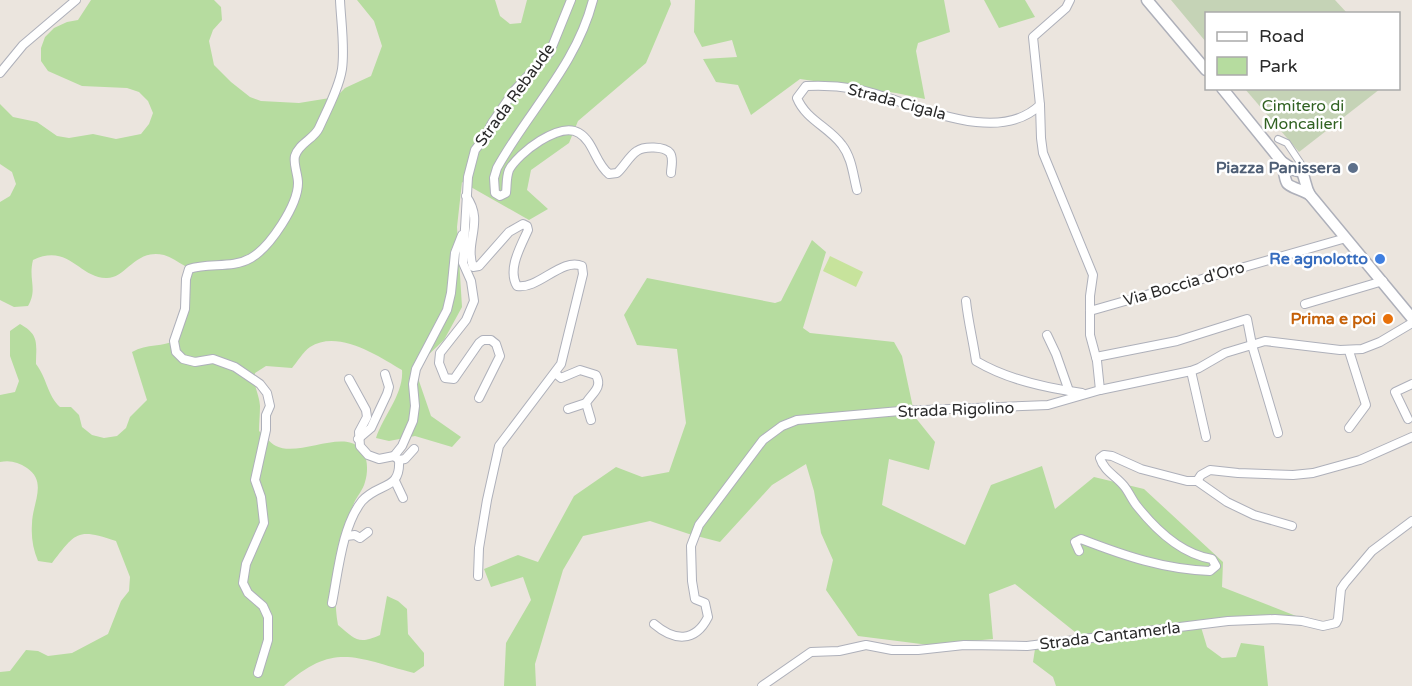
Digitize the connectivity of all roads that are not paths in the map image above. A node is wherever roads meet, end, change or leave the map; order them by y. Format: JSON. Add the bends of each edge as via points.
{"nodes":[{"id":1,"x":76,"y":0,"type":"edge"},
{"id":2,"x":340,"y":0,"type":"edge"},
{"id":3,"x":571,"y":0,"type":"edge"},
{"id":4,"x":593,"y":0,"type":"edge"},
{"id":5,"x":1070,"y":0,"type":"edge"},
{"id":6,"x":1147,"y":0,"type":"edge"},
{"id":7,"x":1205,"y":69,"type":"edge"},
{"id":8,"x":0,"y":73,"type":"edge"},
{"id":9,"x":1224,"y":90,"type":"edge"},
{"id":10,"x":1040,"y":105,"type":"junction"},
{"id":11,"x":1278,"y":139,"type":"dead end"},
{"id":12,"x":1282,"y":162,"type":"junction"},
{"id":13,"x":1305,"y":170,"type":"dead end"},
{"id":14,"x":671,"y":173,"type":"dead end"},
{"id":15,"x":857,"y":190,"type":"dead end"},
{"id":16,"x":1310,"y":195,"type":"junction"},
{"id":17,"x":466,"y":196,"type":"junction"},
{"id":18,"x":465,"y":228,"type":"junction"},
{"id":19,"x":1346,"y":238,"type":"junction"},
{"id":20,"x":1383,"y":281,"type":"junction"},
{"id":21,"x":966,"y":301,"type":"dead end"},
{"id":22,"x":1305,"y":304,"type":"dead end"},
{"id":23,"x":1090,"y":311,"type":"junction"},
{"id":24,"x":1412,"y":318,"type":"edge"},
{"id":25,"x":1412,"y":323,"type":"edge"},
{"id":26,"x":1047,"y":335,"type":"dead end"},
{"id":27,"x":1252,"y":345,"type":"junction"},
{"id":28,"x":1349,"y":351,"type":"junction"},
{"id":29,"x":1096,"y":357,"type":"junction"},
{"id":30,"x":1191,"y":371,"type":"junction"},
{"id":31,"x":555,"y":373,"type":"junction"},
{"id":32,"x":385,"y":374,"type":"dead end"},
{"id":33,"x":349,"y":379,"type":"dead end"},
{"id":34,"x":1412,"y":384,"type":"edge"},
{"id":35,"x":1100,"y":390,"type":"junction"},
{"id":36,"x":1069,"y":391,"type":"junction"},
{"id":37,"x":1086,"y":394,"type":"junction"},
{"id":38,"x":479,"y":398,"type":"dead end"},
{"id":39,"x":586,"y":403,"type":"junction"},
{"id":40,"x":568,"y":409,"type":"dead end"},
{"id":41,"x":1408,"y":419,"type":"dead end"},
{"id":42,"x":591,"y":420,"type":"dead end"},
{"id":43,"x":1349,"y":428,"type":"dead end"},
{"id":44,"x":1278,"y":433,"type":"dead end"},
{"id":45,"x":1206,"y":437,"type":"dead end"},
{"id":46,"x":1412,"y":437,"type":"edge"},
{"id":47,"x":358,"y":439,"type":"junction"},
{"id":48,"x":414,"y":449,"type":"dead end"},
{"id":49,"x":396,"y":458,"type":"junction"},
{"id":50,"x":395,"y":481,"type":"junction"},
{"id":51,"x":1197,"y":482,"type":"junction"},
{"id":52,"x":403,"y":498,"type":"dead end"},
{"id":53,"x":1412,"y":521,"type":"edge"},
{"id":54,"x":1292,"y":526,"type":"dead end"},
{"id":55,"x":368,"y":531,"type":"dead end"},
{"id":56,"x":346,"y":536,"type":"junction"},
{"id":57,"x":1079,"y":551,"type":"dead end"},
{"id":58,"x":478,"y":576,"type":"dead end"},
{"id":59,"x":332,"y":603,"type":"dead end"},
{"id":60,"x":654,"y":624,"type":"dead end"},
{"id":61,"x":258,"y":673,"type":"dead end"},
{"id":62,"x":762,"y":686,"type":"edge"}],
"edges":[{"from":1,"to":8,"type":"street","via":[[22,45]]},
{"from":2,"to":61,"type":"street","via":[[340,78],[317,131],[295,156],[297,194],[289,215],[252,258],[189,269],[185,309],[174,341],[176,352],[183,359],[213,359],[235,367],[267,393],[270,406],[255,480],[264,523],[246,564],[243,583],[268,617],[268,639]]},
{"from":3,"to":17,"type":"street","name":"Strada Rebaude","via":[[550,52],[514,92],[474,150]]},
{"from":4,"to":14,"type":"street","via":[[574,52],[498,168],[495,193],[506,193],[508,172],[524,153],[543,139],[566,130],[583,136],[609,174],[617,173],[636,151],[648,148],[670,153]]},
{"from":5,"to":10,"type":"street","via":[[1033,37]]},
{"from":6,"to":7,"type":"main road"},
{"from":9,"to":12,"type":"main road"},
{"from":10,"to":15,"type":"street","name":"Strada Cigala","via":[[1031,114],[1014,120],[981,123],[857,89],[806,86],[797,98],[802,109],[842,145]]},
{"from":10,"to":23,"type":"street","via":[[1043,153],[1093,275]]},
{"from":11,"to":13,"type":"street","via":[[1287,143]]},
{"from":12,"to":16,"type":"main road","via":[[1302,172]]},
{"from":12,"to":16,"type":"main road","via":[[1286,183]]},
{"from":16,"to":19,"type":"main road"},
{"from":17,"to":18,"type":"street","name":"Strada Rebaude"},
{"from":17,"to":31,"type":"street","via":[[475,215],[473,267],[478,267],[509,232],[523,224],[528,230],[515,261],[513,278],[517,286],[529,285],[571,264],[582,267],[570,334]]},
{"from":18,"to":38,"type":"street","name":"Strada Rebaude","via":[[463,263],[474,301],[466,320],[440,353],[439,363],[445,378],[454,379],[483,340],[496,344],[500,356]]},
{"from":18,"to":49,"type":"street","via":[[456,253],[447,310],[416,369],[413,421]]},
{"from":19,"to":20,"type":"main road"},
{"from":19,"to":23,"type":"street","name":"Via Boccia d'Oro"},
{"from":20,"to":22,"type":"street"},
{"from":20,"to":24,"type":"main road"},
{"from":21,"to":36,"type":"street","via":[[976,361],[1028,382]]},
{"from":23,"to":29,"type":"street","via":[[1090,335]]},
{"from":25,"to":28,"type":"street","name":"Strada Rigolino","via":[[1380,342]]},
{"from":26,"to":36,"type":"street"},
{"from":27,"to":28,"type":"street","name":"Strada Rigolino","via":[[1265,341]]},
{"from":27,"to":29,"type":"street","via":[[1247,319],[1178,341]]},
{"from":27,"to":30,"type":"street","name":"Strada Rigolino"},
{"from":27,"to":44,"type":"street"},
{"from":28,"to":43,"type":"street","via":[[1366,405]]},
{"from":29,"to":35,"type":"street"},
{"from":30,"to":35,"type":"street","name":"Strada Rigolino"},
{"from":30,"to":45,"type":"street"},
{"from":31,"to":39,"type":"street","via":[[561,378],[580,370],[596,375],[598,388]]},
{"from":31,"to":58,"type":"street","via":[[499,446],[485,510]]},
{"from":32,"to":47,"type":"street","via":[[387,394],[370,428]]},
{"from":33,"to":47,"type":"street","via":[[366,410]]},
{"from":34,"to":41,"type":"street","via":[[1395,392]]},
{"from":35,"to":37,"type":"street","name":"Strada Rigolino"},
{"from":36,"to":37,"type":"street"},
{"from":37,"to":60,"type":"street","name":"Strada Rigolino","via":[[1037,406],[900,411],[797,420],[782,426],[763,440],[699,525],[691,546],[692,581],[695,599],[705,603],[708,617],[703,627],[678,637]]},
{"from":39,"to":40,"type":"street"},
{"from":39,"to":42,"type":"street"},
{"from":46,"to":51,"type":"street","via":[[1360,460],[1313,473],[1210,470]]},
{"from":47,"to":49,"type":"street","via":[[368,455]]},
{"from":48,"to":49,"type":"street","via":[[405,459]]},
{"from":49,"to":50,"type":"street","via":[[400,473]]},
{"from":50,"to":52,"type":"street"},
{"from":50,"to":56,"type":"street","via":[[363,501]]},
{"from":51,"to":54,"type":"street","via":[[1254,515]]},
{"from":51,"to":57,"type":"street","via":[[1140,469],[1112,456],[1100,458],[1102,466],[1123,485],[1157,528],[1186,552],[1212,559],[1216,566],[1210,571],[1148,563],[1081,539],[1075,542]]},
{"from":53,"to":62,"type":"street","name":"Strada Cantamerla","via":[[1372,551],[1345,583],[1338,619],[1330,626],[1284,620],[1228,621],[1041,645],[892,650],[866,645],[811,652]]},
{"from":55,"to":56,"type":"street","via":[[360,538]]},
{"from":56,"to":59,"type":"street"}]}
